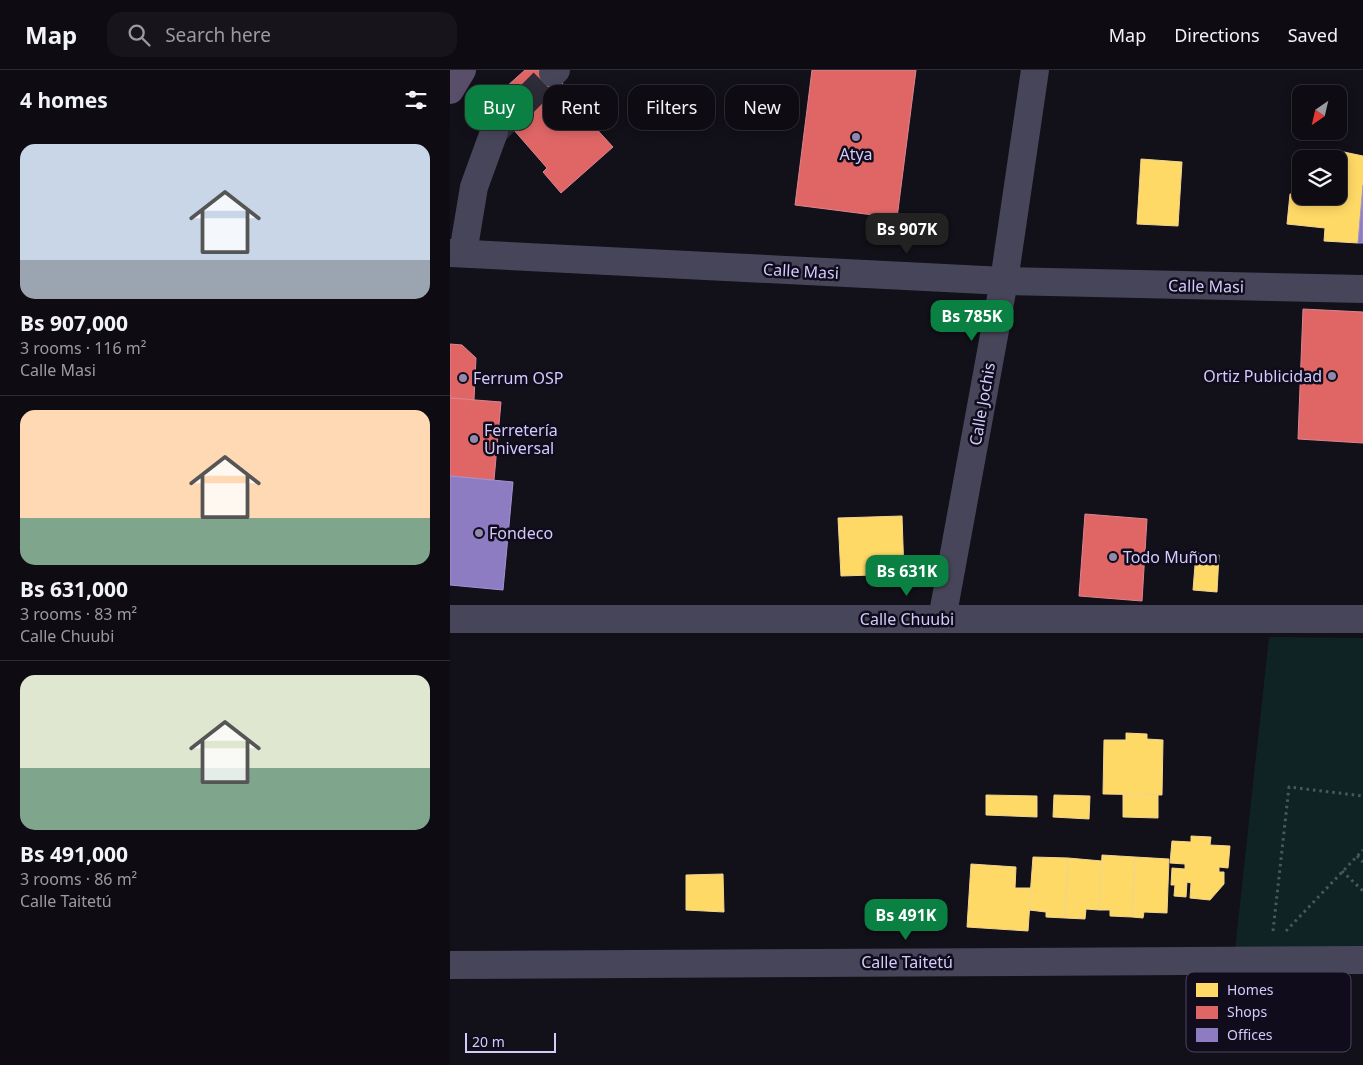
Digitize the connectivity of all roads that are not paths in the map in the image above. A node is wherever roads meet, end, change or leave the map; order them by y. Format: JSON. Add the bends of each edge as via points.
{"nodes":[{"id":1,"x":462,"y":70,"type":"edge"},
{"id":2,"x":1035,"y":70,"type":"edge"},
{"id":3,"x":450,"y":90,"type":"edge"},
{"id":4,"x":494,"y":132,"type":"tunnel mouth"},
{"id":5,"x":456,"y":253,"type":"edge"},
{"id":6,"x":1004,"y":281,"type":"junction"},
{"id":7,"x":1363,"y":289,"type":"edge"},
{"id":8,"x":450,"y":619,"type":"edge"},
{"id":9,"x":942,"y":619,"type":"junction"},
{"id":10,"x":1363,"y":619,"type":"edge"},
{"id":11,"x":1363,"y":960,"type":"edge"},
{"id":12,"x":450,"y":964,"type":"edge"}],
"edges":[{"from":1,"to":3,"type":"main road"},
{"from":2,"to":6,"type":"street","name":"Calle Jochis"},
{"from":4,"to":5,"type":"street","via":[[474,187]]},
{"from":5,"to":6,"type":"street","name":"Calle Masi"},
{"from":6,"to":7,"type":"street","name":"Calle Masi"},
{"from":6,"to":9,"type":"street","name":"Calle Jochis"},
{"from":8,"to":9,"type":"street","name":"Calle Chuubi"},
{"from":9,"to":10,"type":"street","name":"Calle Chuubi"},
{"from":11,"to":12,"type":"street","name":"Calle Taitetú"}]}
